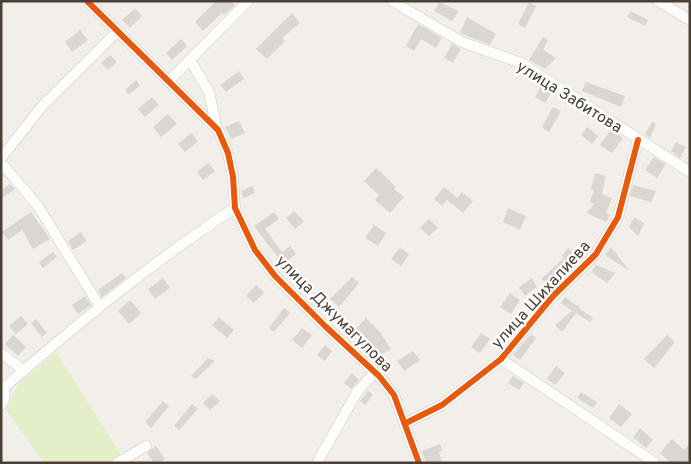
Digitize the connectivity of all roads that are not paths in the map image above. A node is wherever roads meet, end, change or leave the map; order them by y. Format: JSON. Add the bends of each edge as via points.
{"nodes":[{"id":1,"x":86,"y":1,"type":"edge"},
{"id":2,"x":248,"y":1,"type":"edge"},
{"id":3,"x":392,"y":1,"type":"edge"},
{"id":4,"x":658,"y":1,"type":"edge"},
{"id":5,"x":690,"y":20,"type":"edge"},
{"id":6,"x":117,"y":32,"type":"junction"},
{"id":7,"x":190,"y":60,"type":"junction"},
{"id":8,"x":169,"y":81,"type":"junction"},
{"id":9,"x":218,"y":130,"type":"junction"},
{"id":10,"x":638,"y":140,"type":"junction"},
{"id":11,"x":3,"y":161,"type":"edge"},
{"id":12,"x":690,"y":172,"type":"edge"},
{"id":13,"x":235,"y":208,"type":"junction"},
{"id":14,"x":100,"y":307,"type":"junction"},
{"id":15,"x":1,"y":353,"type":"edge"},
{"id":16,"x":501,"y":359,"type":"junction"},
{"id":17,"x":24,"y":371,"type":"junction"},
{"id":18,"x":375,"y":372,"type":"junction"},
{"id":19,"x":2,"y":389,"type":"edge"},
{"id":20,"x":1,"y":405,"type":"edge"},
{"id":21,"x":406,"y":423,"type":"junction"},
{"id":22,"x":146,"y":446,"type":"dead end"},
{"id":23,"x":118,"y":463,"type":"edge"},
{"id":24,"x":317,"y":463,"type":"edge"},
{"id":25,"x":419,"y":463,"type":"edge"},
{"id":26,"x":655,"y":463,"type":"edge"}],
"edges":[{"from":1,"to":6,"type":"street","name":"улица Джумагулова"},
{"from":2,"to":7,"type":"street"},
{"from":3,"to":10,"type":"street","name":"улица Забитова","via":[[462,42],[522,63]]},
{"from":4,"to":5,"type":"street"},
{"from":6,"to":8,"type":"street","name":"улица Джумагулова"},
{"from":6,"to":11,"type":"street","via":[[43,105]]},
{"from":7,"to":8,"type":"street"},
{"from":7,"to":9,"type":"street","via":[[209,92]]},
{"from":8,"to":9,"type":"street","name":"улица Джумагулова"},
{"from":9,"to":13,"type":"street","name":"улица Джумагулова","via":[[228,153]]},
{"from":10,"to":12,"type":"street","name":"улица Забитова"},
{"from":10,"to":16,"type":"street","name":"улица Шихалиева","via":[[618,217],[596,254],[554,296]]},
{"from":11,"to":14,"type":"street","via":[[38,206]]},
{"from":13,"to":14,"type":"street","via":[[185,241]]},
{"from":13,"to":18,"type":"street","name":"улица Джумагулова","via":[[255,250],[275,276]]},
{"from":14,"to":17,"type":"street"},
{"from":15,"to":17,"type":"street"},
{"from":16,"to":21,"type":"street","name":"улица Шихалиева","via":[[442,405]]},
{"from":16,"to":26,"type":"street","name":"улица Шихалиева"},
{"from":17,"to":19,"type":"street"},
{"from":18,"to":21,"type":"street","name":"улица Джумагулова","via":[[394,394]]},
{"from":18,"to":24,"type":"street","name":"улица Джумагулова","via":[[356,392]]},
{"from":19,"to":20,"type":"street","via":[[4,398]]},
{"from":21,"to":25,"type":"street","name":"улица Джумагулова"},
{"from":22,"to":23,"type":"street"}]}
